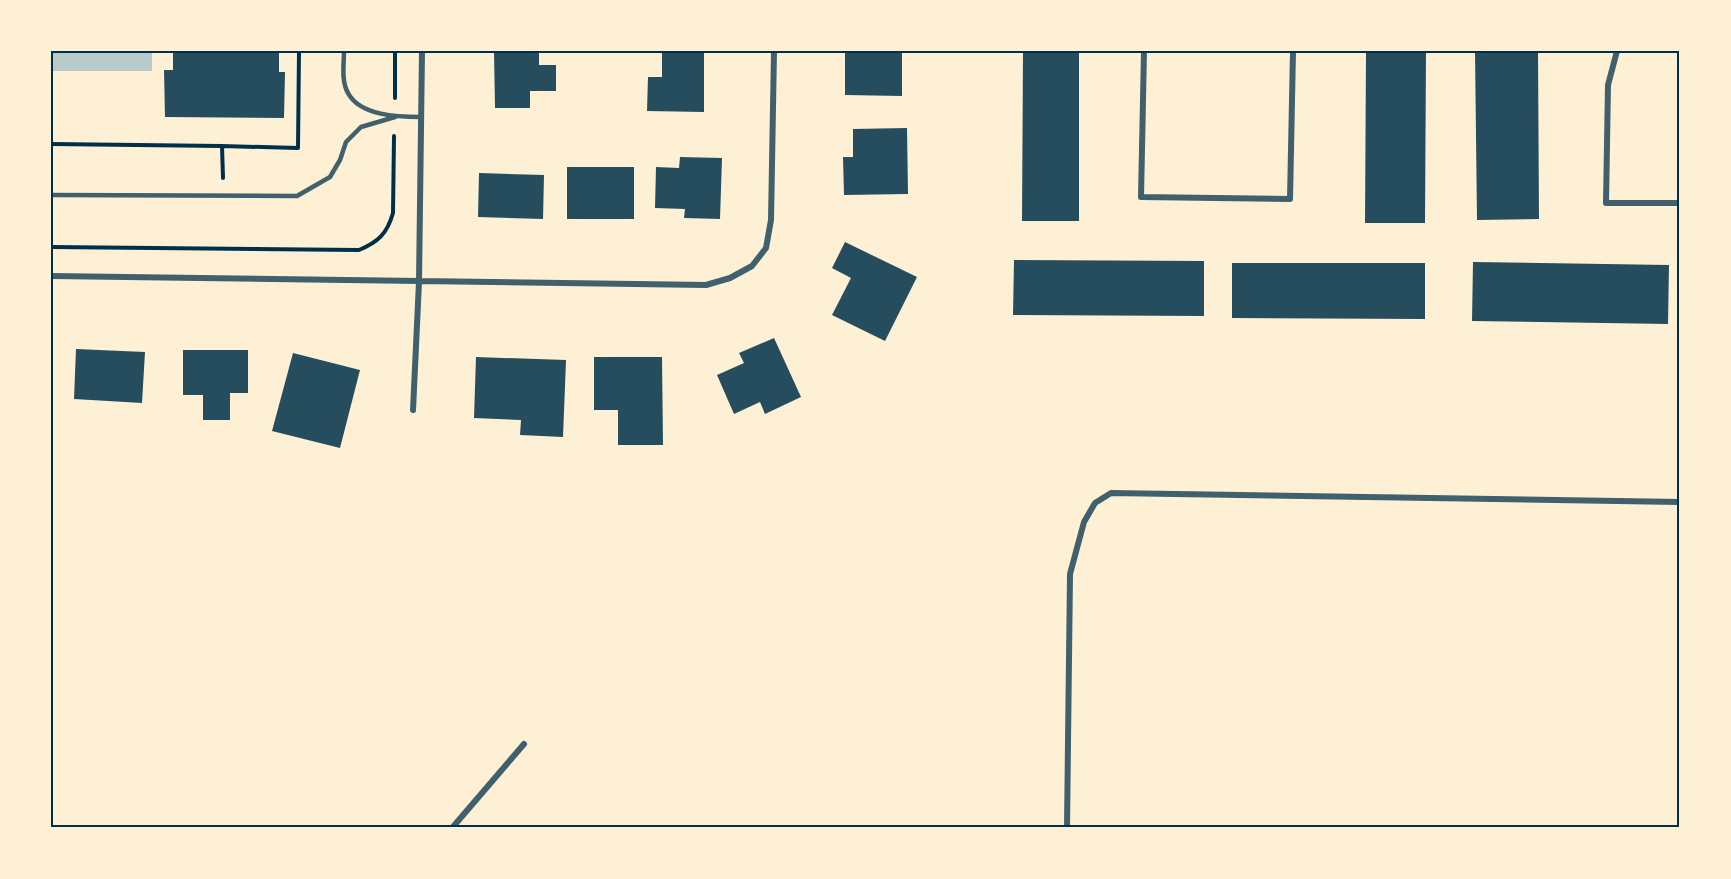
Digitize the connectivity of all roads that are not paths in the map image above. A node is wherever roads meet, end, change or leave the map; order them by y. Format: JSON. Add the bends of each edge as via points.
{"nodes":[{"id":1,"x":344,"y":51,"type":"edge"},
{"id":2,"x":422,"y":51,"type":"edge"},
{"id":3,"x":774,"y":51,"type":"edge"},
{"id":4,"x":1144,"y":51,"type":"edge"},
{"id":5,"x":1293,"y":51,"type":"edge"},
{"id":6,"x":1617,"y":51,"type":"edge"},
{"id":7,"x":395,"y":117,"type":"junction"},
{"id":8,"x":422,"y":117,"type":"junction"},
{"id":9,"x":51,"y":195,"type":"edge"},
{"id":10,"x":1680,"y":203,"type":"edge"},
{"id":11,"x":51,"y":276,"type":"edge"},
{"id":12,"x":419,"y":282,"type":"junction"},
{"id":13,"x":413,"y":410,"type":"dead end"},
{"id":14,"x":1680,"y":502,"type":"edge"},
{"id":15,"x":524,"y":744,"type":"dead end"},
{"id":16,"x":452,"y":828,"type":"edge"},
{"id":17,"x":1067,"y":828,"type":"edge"}],
"edges":[{"from":1,"to":7,"type":"lane","via":[[348,93],[362,106]]},
{"from":2,"to":8,"type":"street"},
{"from":3,"to":12,"type":"street","via":[[771,220],[766,248],[752,266],[706,285]]},
{"from":4,"to":5,"type":"street","via":[[1141,197],[1290,200]]},
{"from":6,"to":10,"type":"street","via":[[1608,85],[1606,203]]},
{"from":7,"to":8,"type":"lane"},
{"from":7,"to":9,"type":"lane","via":[[361,127],[346,142],[330,177],[297,196]]},
{"from":8,"to":12,"type":"street"},
{"from":11,"to":12,"type":"street"},
{"from":12,"to":13,"type":"street"},
{"from":14,"to":17,"type":"street","via":[[1111,494],[1095,503],[1084,522],[1070,574]]},
{"from":15,"to":16,"type":"street"}]}
